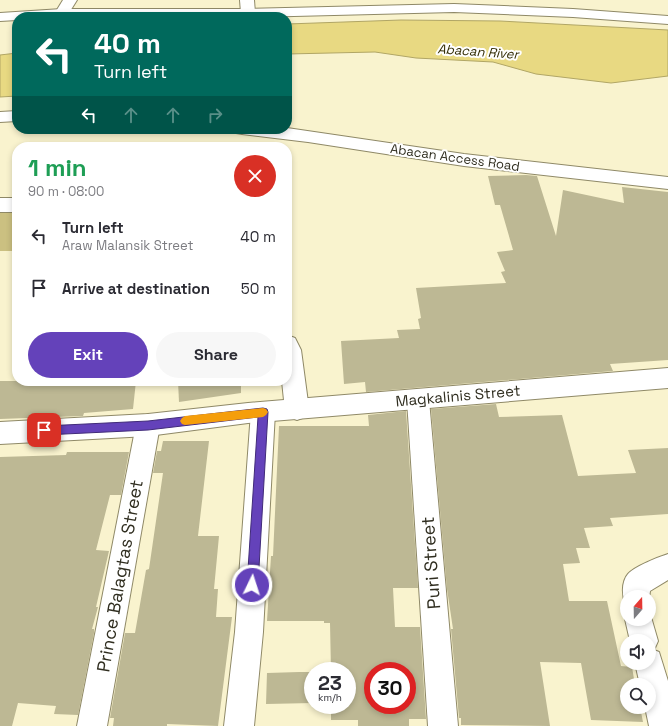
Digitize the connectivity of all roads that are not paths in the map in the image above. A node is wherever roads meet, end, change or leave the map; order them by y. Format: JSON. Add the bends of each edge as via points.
{"nodes":[{"id":1,"x":70,"y":0,"type":"edge"},
{"id":2,"x":247,"y":6,"type":"edge"},
{"id":3,"x":63,"y":12,"type":"edge"},
{"id":4,"x":88,"y":12,"type":"edge"},
{"id":5,"x":12,"y":16,"type":"edge"},
{"id":6,"x":0,"y":17,"type":"edge"},
{"id":7,"x":668,"y":20,"type":"edge"},
{"id":8,"x":0,"y":116,"type":"edge"},
{"id":9,"x":12,"y":116,"type":"edge"},
{"id":10,"x":289,"y":134,"type":"edge"},
{"id":11,"x":668,"y":183,"type":"edge"},
{"id":12,"x":0,"y":204,"type":"edge"},
{"id":13,"x":12,"y":205,"type":"edge"},
{"id":14,"x":292,"y":367,"type":"edge"},
{"id":15,"x":668,"y":378,"type":"edge"},
{"id":16,"x":418,"y":400,"type":"junction"},
{"id":17,"x":297,"y":410,"type":"junction"},
{"id":18,"x":255,"y":413,"type":"junction"},
{"id":19,"x":148,"y":425,"type":"junction"},
{"id":20,"x":0,"y":433,"type":"edge"},
{"id":21,"x":668,"y":567,"type":"edge"},
{"id":22,"x":637,"y":590,"type":"edge"},
{"id":23,"x":651,"y":670,"type":"edge"},
{"id":24,"x":92,"y":726,"type":"edge"},
{"id":25,"x":239,"y":726,"type":"edge"},
{"id":26,"x":443,"y":726,"type":"edge"},
{"id":27,"x":664,"y":726,"type":"edge"}],
"edges":[{"from":1,"to":3,"type":"street"},
{"from":2,"to":4,"type":"street"},
{"from":2,"to":7,"type":"street","via":[[454,8]]},
{"from":5,"to":6,"type":"street"},
{"from":8,"to":9,"type":"street"},
{"from":10,"to":11,"type":"street","name":"Abacan Access Road","via":[[464,160]]},
{"from":12,"to":13,"type":"street"},
{"from":14,"to":17,"type":"street"},
{"from":15,"to":16,"type":"street","name":"Magkalinis Street"},
{"from":16,"to":17,"type":"street","name":"Magkalinis Street"},
{"from":16,"to":26,"type":"street","name":"Puri Street"},
{"from":17,"to":18,"type":"street","name":"Magkalinis Street"},
{"from":18,"to":19,"type":"street","name":"Magkalinis Street"},
{"from":18,"to":25,"type":"street","via":[[249,632]]},
{"from":19,"to":20,"type":"street","name":"Magkalinis Street"},
{"from":19,"to":24,"type":"street","name":"Prince Balagtas Street"},
{"from":21,"to":22,"type":"street","via":[[638,583]]},
{"from":23,"to":27,"type":"street"}]}
